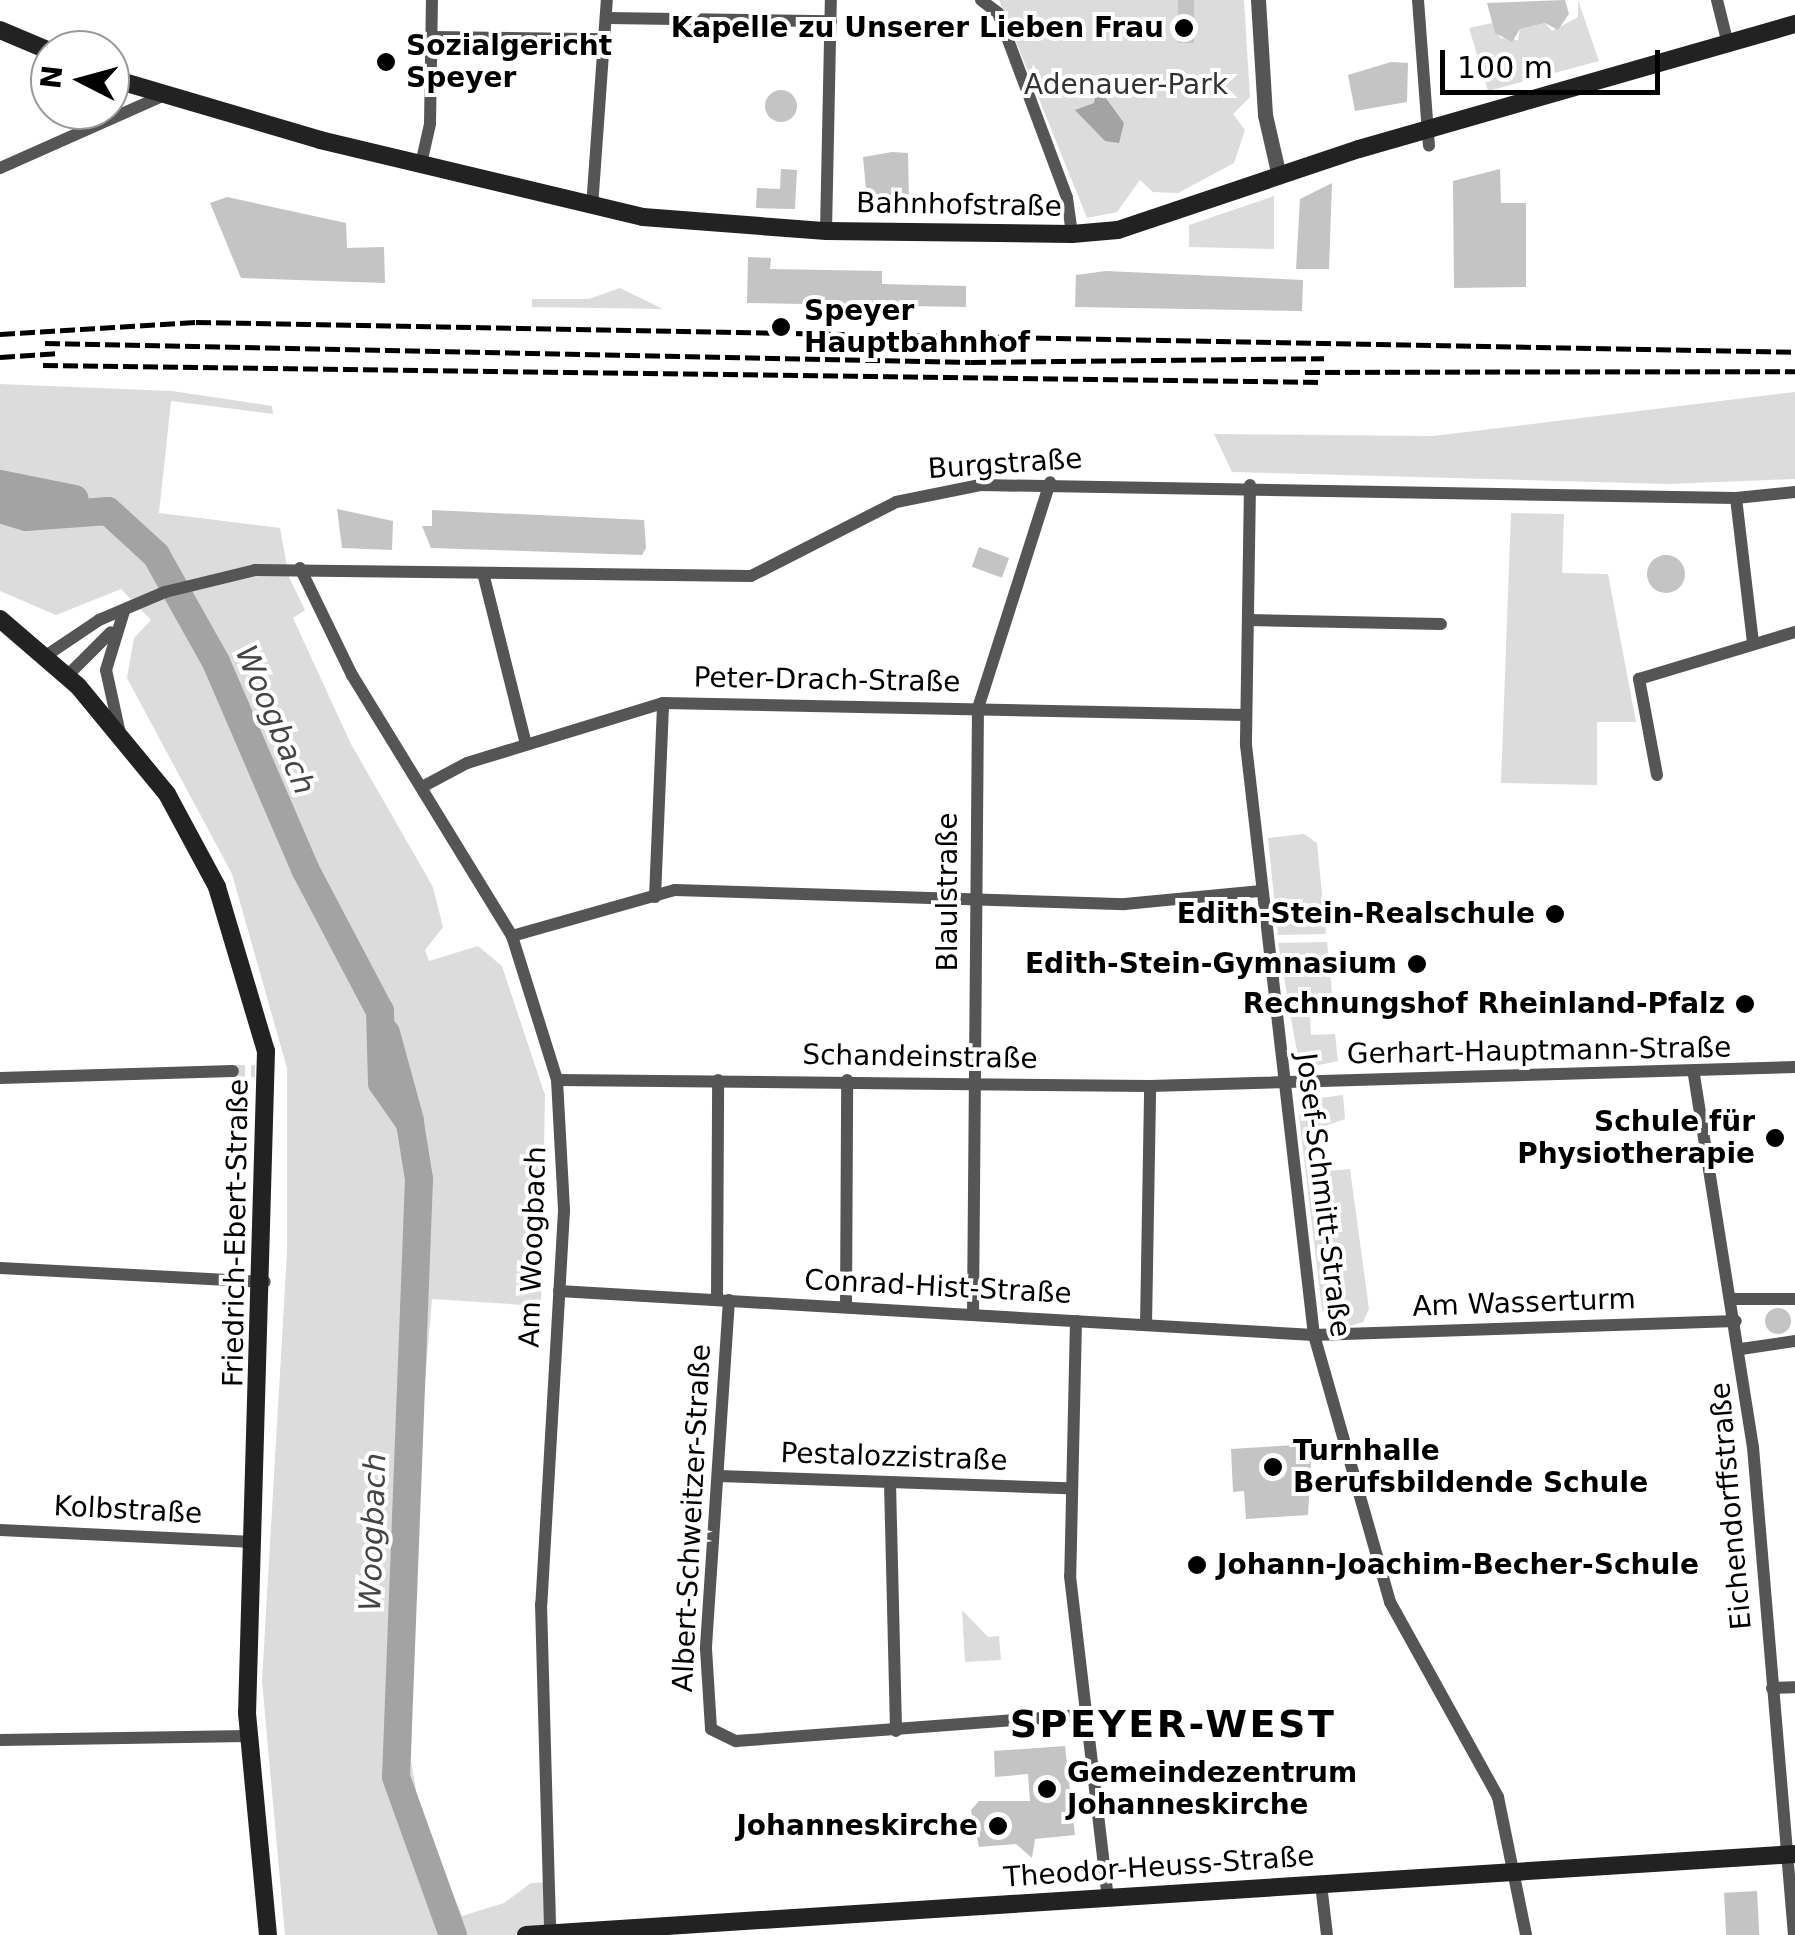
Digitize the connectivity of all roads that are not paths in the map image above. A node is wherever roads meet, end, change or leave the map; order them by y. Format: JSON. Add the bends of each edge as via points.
{"nodes":[{"id":1,"x":432,"y":0,"type":"edge"},
{"id":2,"x":607,"y":0,"type":"edge"},
{"id":3,"x":831,"y":0,"type":"edge"},
{"id":4,"x":981,"y":0,"type":"edge"},
{"id":5,"x":1258,"y":0,"type":"edge"},
{"id":6,"x":1418,"y":0,"type":"edge"},
{"id":7,"x":1717,"y":0,"type":"edge"},
{"id":8,"x":606,"y":18,"type":"junction"},
{"id":9,"x":830,"y":21,"type":"junction"},
{"id":10,"x":1795,"y":24,"type":"edge"},
{"id":11,"x":0,"y":30,"type":"edge"},
{"id":12,"x":431,"y":36,"type":"junction"},
{"id":13,"x":606,"y":39,"type":"junction"},
{"id":14,"x":30,"y":43,"type":"edge"},
{"id":15,"x":1728,"y":44,"type":"junction"},
{"id":16,"x":130,"y":85,"type":"edge"},
{"id":17,"x":160,"y":96,"type":"junction"},
{"id":18,"x":1427,"y":137,"type":"junction"},
{"id":19,"x":421,"y":164,"type":"junction"},
{"id":20,"x":0,"y":168,"type":"edge"},
{"id":21,"x":1279,"y":176,"type":"junction"},
{"id":22,"x":592,"y":207,"type":"junction"},
{"id":23,"x":826,"y":231,"type":"junction"},
{"id":24,"x":1072,"y":234,"type":"junction"},
{"id":25,"x":1050,"y":482,"type":"junction"},
{"id":26,"x":1250,"y":485,"type":"junction"},
{"id":27,"x":1795,"y":492,"type":"edge"},
{"id":28,"x":1736,"y":498,"type":"junction"},
{"id":29,"x":300,"y":568,"type":"junction"},
{"id":30,"x":483,"y":573,"type":"junction"},
{"id":31,"x":130,"y":608,"type":"junction"},
{"id":32,"x":0,"y":619,"type":"edge"},
{"id":33,"x":1248,"y":620,"type":"junction"},
{"id":34,"x":1441,"y":624,"type":"dead end"},
{"id":35,"x":116,"y":627,"type":"junction"},
{"id":36,"x":1795,"y":632,"type":"edge"},
{"id":37,"x":1753,"y":643,"type":"junction"},
{"id":38,"x":47,"y":655,"type":"junction"},
{"id":39,"x":67,"y":676,"type":"junction"},
{"id":40,"x":663,"y":703,"type":"junction"},
{"id":41,"x":978,"y":708,"type":"junction"},
{"id":42,"x":1246,"y":716,"type":"junction"},
{"id":43,"x":121,"y":734,"type":"junction"},
{"id":44,"x":526,"y":744,"type":"junction"},
{"id":45,"x":1657,"y":775,"type":"dead end"},
{"id":46,"x":422,"y":787,"type":"junction"},
{"id":47,"x":1261,"y":890,"type":"junction"},
{"id":48,"x":655,"y":896,"type":"junction"},
{"id":49,"x":973,"y":897,"type":"junction"},
{"id":50,"x":512,"y":936,"type":"junction"},
{"id":51,"x":1795,"y":1066,"type":"edge"},
{"id":52,"x":233,"y":1072,"type":"tunnel mouth"},
{"id":53,"x":1694,"y":1074,"type":"junction"},
{"id":54,"x":0,"y":1078,"type":"edge"},
{"id":55,"x":557,"y":1080,"type":"junction"},
{"id":56,"x":718,"y":1080,"type":"junction"},
{"id":57,"x":847,"y":1080,"type":"junction"},
{"id":58,"x":973,"y":1083,"type":"junction"},
{"id":59,"x":1284,"y":1085,"type":"junction"},
{"id":60,"x":1150,"y":1086,"type":"junction"},
{"id":61,"x":0,"y":1268,"type":"edge"},
{"id":62,"x":265,"y":1282,"type":"junction"},
{"id":63,"x":559,"y":1291,"type":"junction"},
{"id":64,"x":723,"y":1299,"type":"junction"},
{"id":65,"x":1795,"y":1299,"type":"edge"},
{"id":66,"x":1734,"y":1300,"type":"junction"},
{"id":67,"x":846,"y":1307,"type":"junction"},
{"id":68,"x":974,"y":1314,"type":"junction"},
{"id":69,"x":1076,"y":1321,"type":"junction"},
{"id":70,"x":1736,"y":1322,"type":"junction"},
{"id":71,"x":1146,"y":1326,"type":"junction"},
{"id":72,"x":1314,"y":1336,"type":"junction"},
{"id":73,"x":1795,"y":1341,"type":"edge"},
{"id":74,"x":1741,"y":1349,"type":"junction"},
{"id":75,"x":718,"y":1476,"type":"junction"},
{"id":76,"x":890,"y":1482,"type":"junction"},
{"id":77,"x":1068,"y":1488,"type":"junction"},
{"id":78,"x":0,"y":1530,"type":"edge"},
{"id":79,"x":254,"y":1542,"type":"junction"},
{"id":80,"x":1795,"y":1686,"type":"edge"},
{"id":81,"x":1772,"y":1688,"type":"junction"},
{"id":82,"x":1084,"y":1714,"type":"junction"},
{"id":83,"x":896,"y":1731,"type":"junction"},
{"id":84,"x":247,"y":1736,"type":"junction"},
{"id":85,"x":0,"y":1740,"type":"edge"},
{"id":86,"x":1791,"y":1854,"type":"edge"},
{"id":87,"x":1515,"y":1872,"type":"junction"},
{"id":88,"x":1321,"y":1884,"type":"junction"},
{"id":89,"x":1108,"y":1898,"type":"junction"},
{"id":90,"x":745,"y":1928,"type":"edge"},
{"id":91,"x":550,"y":1932,"type":"junction"},
{"id":92,"x":268,"y":1935,"type":"edge"},
{"id":93,"x":526,"y":1935,"type":"edge"},
{"id":94,"x":1327,"y":1935,"type":"edge"},
{"id":95,"x":1526,"y":1935,"type":"edge"},
{"id":96,"x":1794,"y":1935,"type":"edge"}],
"edges":[{"from":1,"to":12,"type":"street"},
{"from":2,"to":8,"type":"street"},
{"from":3,"to":9,"type":"street"},
{"from":4,"to":24,"type":"street","via":[[998,13],[1067,198]]},
{"from":5,"to":21,"type":"street","via":[[1265,116]]},
{"from":6,"to":18,"type":"street"},
{"from":7,"to":15,"type":"street"},
{"from":8,"to":9,"type":"street"},
{"from":8,"to":13,"type":"street"},
{"from":9,"to":23,"type":"street"},
{"from":10,"to":15,"type":"main road","name":"Bahnhofstraße"},
{"from":11,"to":14,"type":"main road"},
{"from":12,"to":13,"type":"street"},
{"from":12,"to":19,"type":"street"},
{"from":13,"to":22,"type":"street"},
{"from":15,"to":18,"type":"main road","name":"Bahnhofstraße"},
{"from":16,"to":17,"type":"main road","name":"Bahnhofstraße"},
{"from":17,"to":19,"type":"main road","name":"Bahnhofstraße"},
{"from":17,"to":20,"type":"street"},
{"from":18,"to":21,"type":"main road","name":"Bahnhofstraße"},
{"from":19,"to":22,"type":"main road","name":"Bahnhofstraße"},
{"from":21,"to":24,"type":"main road","name":"Bahnhofstraße","via":[[1118,230]]},
{"from":22,"to":23,"type":"main road","name":"Bahnhofstraße","via":[[674,222]]},
{"from":23,"to":24,"type":"main road","name":"Bahnhofstraße"},
{"from":25,"to":26,"type":"street","name":"Burgstraße"},
{"from":25,"to":30,"type":"street","name":"Burgstraße","via":[[915,495],[788,563],[742,577]]},
{"from":25,"to":41,"type":"street","name":"Blaulstraße"},
{"from":26,"to":28,"type":"street","name":"Burgstraße"},
{"from":26,"to":33,"type":"street","name":"Josef-Schmitt-Straße"},
{"from":27,"to":28,"type":"street","name":"Burgstraße"},
{"from":28,"to":37,"type":"street"},
{"from":29,"to":30,"type":"street","name":"Burgstraße"},
{"from":29,"to":31,"type":"street","name":"Burgstraße","via":[[191,583]]},
{"from":29,"to":46,"type":"street","name":"Am Woogbach","via":[[352,675]]},
{"from":30,"to":44,"type":"street"},
{"from":31,"to":35,"type":"street"},
{"from":31,"to":38,"type":"street","name":"Burgstraße"},
{"from":32,"to":38,"type":"main road","name":"Friedrich-Ebert-Straße"},
{"from":33,"to":34,"type":"street"},
{"from":33,"to":42,"type":"street","name":"Josef-Schmitt-Straße"},
{"from":35,"to":39,"type":"street"},
{"from":35,"to":43,"type":"street","via":[[106,670]]},
{"from":36,"to":37,"type":"street"},
{"from":37,"to":45,"type":"street","via":[[1639,679]]},
{"from":38,"to":39,"type":"main road","name":"Friedrich-Ebert-Straße"},
{"from":39,"to":43,"type":"main road","name":"Friedrich-Ebert-Straße"},
{"from":40,"to":41,"type":"street","name":"Peter-Drach-Straße"},
{"from":40,"to":44,"type":"street","name":"Peter-Drach-Straße"},
{"from":40,"to":48,"type":"street"},
{"from":41,"to":42,"type":"street","name":"Peter-Drach-Straße"},
{"from":41,"to":49,"type":"street","name":"Blaulstraße"},
{"from":42,"to":47,"type":"street","name":"Josef-Schmitt-Straße"},
{"from":43,"to":62,"type":"main road","name":"Friedrich-Ebert-Straße","via":[[168,794],[217,888],[261,1070]]},
{"from":44,"to":46,"type":"street","name":"Peter-Drach-Straße"},
{"from":46,"to":50,"type":"street","name":"Am Woogbach"},
{"from":47,"to":49,"type":"street","via":[[1147,903]]},
{"from":47,"to":59,"type":"street","name":"Josef-Schmitt-Straße"},
{"from":48,"to":49,"type":"street","via":[[675,890]]},
{"from":48,"to":50,"type":"street"},
{"from":49,"to":58,"type":"street","name":"Blaulstraße"},
{"from":50,"to":55,"type":"street","name":"Am Woogbach"},
{"from":51,"to":53,"type":"street","name":"Gerhart-Hauptmann-Straße"},
{"from":52,"to":54,"type":"street"},
{"from":53,"to":59,"type":"street","name":"Gerhart-Hauptmann-Straße"},
{"from":53,"to":66,"type":"street","name":"Eichendorffstraße"},
{"from":55,"to":56,"type":"street","name":"Schandeinstraße"},
{"from":55,"to":63,"type":"street","name":"Am Woogbach","via":[[564,1182]]},
{"from":56,"to":57,"type":"street","name":"Schandeinstraße"},
{"from":56,"to":64,"type":"street","name":"Albert-Schweitzer-Straße"},
{"from":57,"to":58,"type":"street","name":"Schandeinstraße"},
{"from":57,"to":67,"type":"street"},
{"from":58,"to":60,"type":"street","name":"Schandeinstraße"},
{"from":58,"to":68,"type":"street","name":"Blaulstraße"},
{"from":59,"to":60,"type":"street","name":"Schandeinstraße"},
{"from":59,"to":72,"type":"street","name":"Josef-Schmitt-Straße"},
{"from":60,"to":71,"type":"street"},
{"from":61,"to":62,"type":"street"},
{"from":62,"to":79,"type":"main road","name":"Friedrich-Ebert-Straße"},
{"from":63,"to":64,"type":"street","name":"Conrad-Hist-Straße"},
{"from":63,"to":91,"type":"street","name":"Am Woogbach","via":[[541,1604]]},
{"from":64,"to":67,"type":"street","name":"Conrad-Hist-Straße"},
{"from":64,"to":75,"type":"street","name":"Albert-Schweitzer-Straße"},
{"from":65,"to":66,"type":"street"},
{"from":66,"to":70,"type":"street","name":"Eichendorffstraße"},
{"from":67,"to":68,"type":"street","name":"Conrad-Hist-Straße"},
{"from":68,"to":69,"type":"street","name":"Conrad-Hist-Straße"},
{"from":69,"to":71,"type":"street","name":"Conrad-Hist-Straße"},
{"from":69,"to":77,"type":"street"},
{"from":70,"to":72,"type":"street","name":"Am Wasserturm"},
{"from":70,"to":74,"type":"street","name":"Eichendorffstraße"},
{"from":71,"to":72,"type":"street","name":"Conrad-Hist-Straße"},
{"from":72,"to":87,"type":"street","name":"Josef-Schmitt-Straße","via":[[1390,1602],[1498,1797]]},
{"from":73,"to":74,"type":"street"},
{"from":74,"to":81,"type":"street","name":"Eichendorffstraße"},
{"from":75,"to":76,"type":"street","name":"Pestalozzistraße"},
{"from":75,"to":83,"type":"street","name":"Albert-Schweitzer-Straße","via":[[706,1698],[718,1737]]},
{"from":76,"to":77,"type":"street","name":"Pestalozzistraße"},
{"from":76,"to":83,"type":"street"},
{"from":77,"to":82,"type":"street"},
{"from":78,"to":79,"type":"street","name":"Kolbstraße"},
{"from":79,"to":84,"type":"main road","name":"Friedrich-Ebert-Straße"},
{"from":80,"to":81,"type":"street"},
{"from":81,"to":86,"type":"street","name":"Eichendorffstraße"},
{"from":82,"to":83,"type":"street"},
{"from":82,"to":89,"type":"street"},
{"from":84,"to":85,"type":"street"},
{"from":84,"to":92,"type":"main road","name":"Friedrich-Ebert-Straße"},
{"from":86,"to":87,"type":"main road","name":"Theodor-Heuss-Straße"},
{"from":86,"to":96,"type":"street","name":"Eichendorffstraße"},
{"from":87,"to":88,"type":"main road","name":"Theodor-Heuss-Straße"},
{"from":87,"to":95,"type":"street","name":"Josef-Schmitt-Straße"},
{"from":88,"to":89,"type":"main road","name":"Theodor-Heuss-Straße"},
{"from":88,"to":94,"type":"street"},
{"from":89,"to":90,"type":"main road","name":"Theodor-Heuss-Straße"},
{"from":90,"to":91,"type":"main road","name":"Theodor-Heuss-Straße"},
{"from":91,"to":93,"type":"main road","name":"Theodor-Heuss-Straße"}]}
